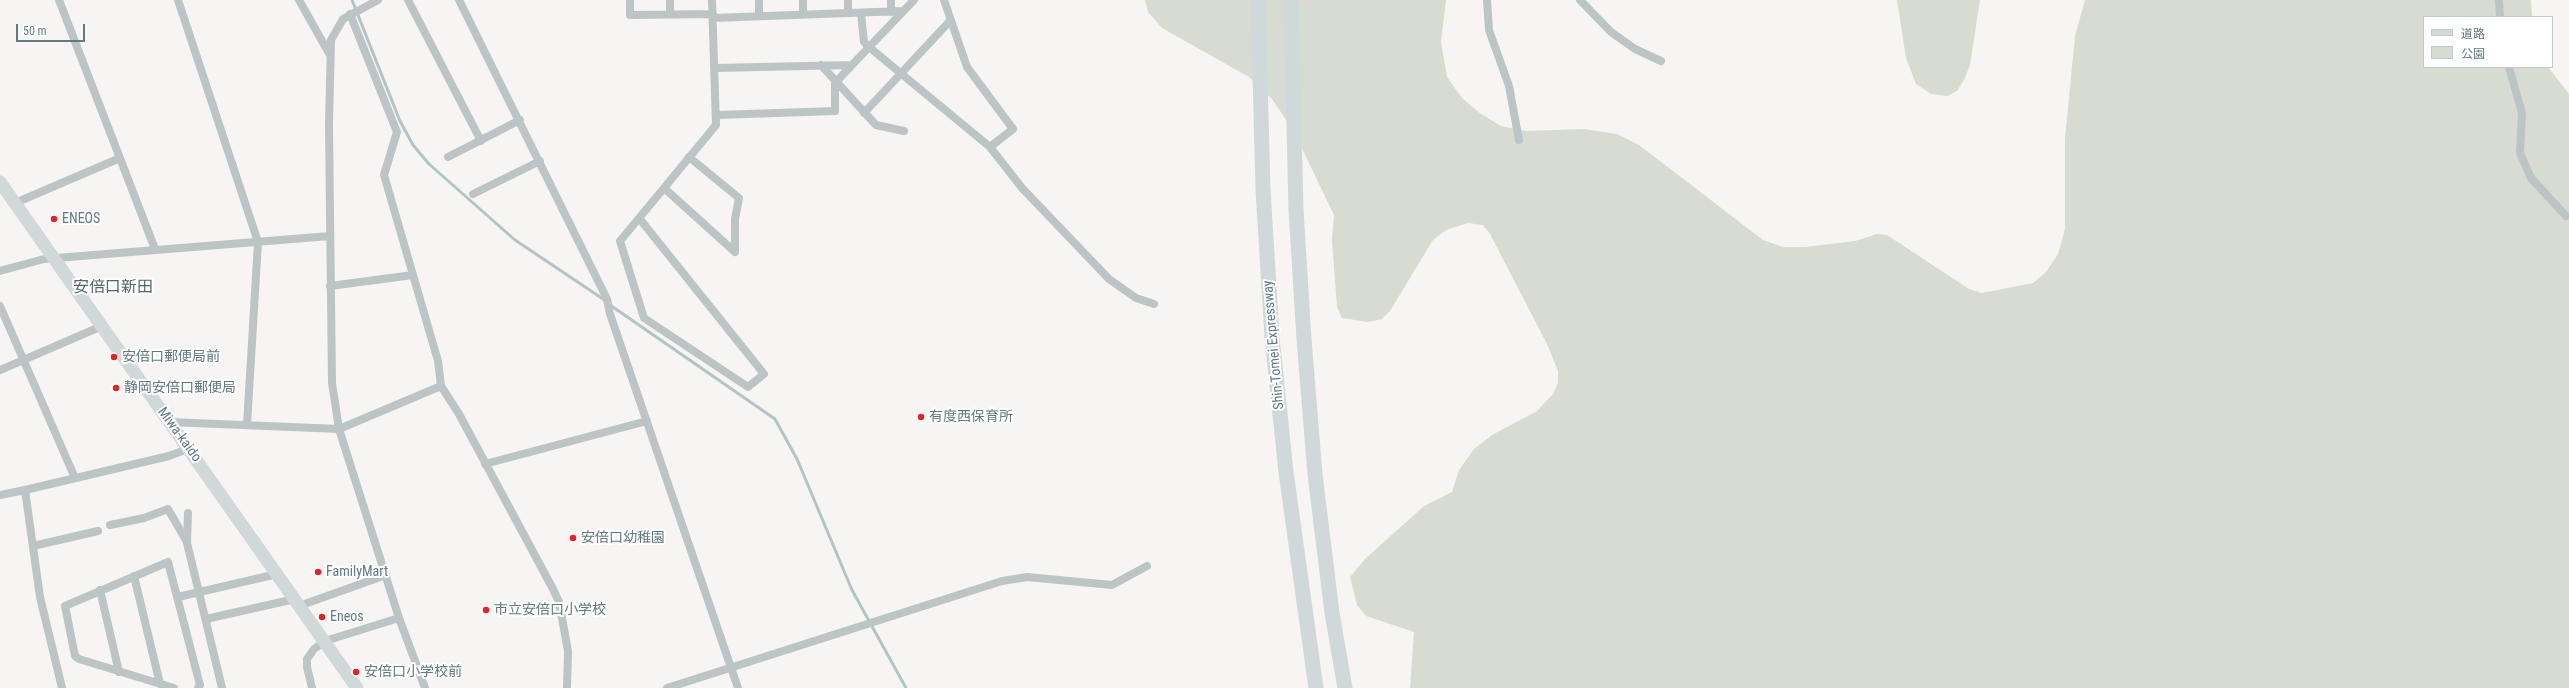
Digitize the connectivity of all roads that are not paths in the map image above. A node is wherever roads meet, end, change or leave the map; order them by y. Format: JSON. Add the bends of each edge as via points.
{"nodes":[{"id":1,"x":59,"y":0,"type":"edge"},
{"id":2,"x":178,"y":0,"type":"edge"},
{"id":3,"x":300,"y":0,"type":"edge"},
{"id":4,"x":378,"y":0,"type":"edge"},
{"id":5,"x":408,"y":0,"type":"edge"},
{"id":6,"x":459,"y":0,"type":"edge"},
{"id":7,"x":630,"y":0,"type":"edge"},
{"id":8,"x":670,"y":0,"type":"edge"},
{"id":9,"x":712,"y":0,"type":"edge"},
{"id":10,"x":759,"y":0,"type":"edge"},
{"id":11,"x":803,"y":0,"type":"edge"},
{"id":12,"x":848,"y":0,"type":"edge"},
{"id":13,"x":891,"y":0,"type":"edge"},
{"id":14,"x":914,"y":0,"type":"edge"},
{"id":15,"x":944,"y":0,"type":"edge"},
{"id":16,"x":1258,"y":0,"type":"edge"},
{"id":17,"x":1487,"y":0,"type":"edge"},
{"id":18,"x":1580,"y":0,"type":"edge"},
{"id":19,"x":2499,"y":0,"type":"edge"},
{"id":20,"x":1291,"y":1,"type":"edge"},
{"id":21,"x":903,"y":11,"type":"junction"},
{"id":22,"x":891,"y":12,"type":"junction"},
{"id":23,"x":848,"y":13,"type":"junction"},
{"id":24,"x":861,"y":13,"type":"junction"},
{"id":25,"x":350,"y":14,"type":"junction"},
{"id":26,"x":670,"y":14,"type":"junction"},
{"id":27,"x":803,"y":14,"type":"junction"},
{"id":28,"x":759,"y":15,"type":"junction"},
{"id":29,"x":713,"y":16,"type":"junction"},
{"id":30,"x":2500,"y":16,"type":"edge"},
{"id":31,"x":949,"y":22,"type":"junction"},
{"id":32,"x":869,"y":47,"type":"junction"},
{"id":33,"x":330,"y":55,"type":"junction"},
{"id":34,"x":1661,"y":61,"type":"dead end"},
{"id":35,"x":821,"y":65,"type":"junction"},
{"id":36,"x":852,"y":65,"type":"junction"},
{"id":37,"x":715,"y":68,"type":"junction"},
{"id":38,"x":2509,"y":68,"type":"edge"},
{"id":39,"x":902,"y":73,"type":"junction"},
{"id":40,"x":835,"y":83,"type":"junction"},
{"id":41,"x":864,"y":113,"type":"junction"},
{"id":42,"x":717,"y":115,"type":"junction"},
{"id":43,"x":520,"y":120,"type":"junction"},
{"id":44,"x":904,"y":130,"type":"dead end"},
{"id":45,"x":1519,"y":140,"type":"dead end"},
{"id":46,"x":481,"y":141,"type":"junction"},
{"id":47,"x":990,"y":147,"type":"junction"},
{"id":48,"x":448,"y":157,"type":"dead end"},
{"id":49,"x":689,"y":157,"type":"junction"},
{"id":50,"x":120,"y":158,"type":"junction"},
{"id":51,"x":540,"y":160,"type":"junction"},
{"id":52,"x":0,"y":182,"type":"edge"},
{"id":53,"x":664,"y":188,"type":"junction"},
{"id":54,"x":473,"y":194,"type":"dead end"},
{"id":55,"x":16,"y":203,"type":"junction"},
{"id":56,"x":2566,"y":216,"type":"dead end"},
{"id":57,"x":639,"y":218,"type":"junction"},
{"id":58,"x":330,"y":236,"type":"junction"},
{"id":59,"x":258,"y":242,"type":"junction"},
{"id":60,"x":155,"y":249,"type":"junction"},
{"id":61,"x":54,"y":259,"type":"junction"},
{"id":62,"x":0,"y":271,"type":"edge"},
{"id":63,"x":413,"y":275,"type":"junction"},
{"id":64,"x":330,"y":286,"type":"junction"},
{"id":65,"x":1154,"y":304,"type":"dead end"},
{"id":66,"x":0,"y":306,"type":"edge"},
{"id":67,"x":102,"y":326,"type":"junction"},
{"id":68,"x":24,"y":360,"type":"junction"},
{"id":69,"x":0,"y":370,"type":"edge"},
{"id":70,"x":441,"y":386,"type":"junction"},
{"id":71,"x":647,"y":421,"type":"junction"},
{"id":72,"x":170,"y":422,"type":"junction"},
{"id":73,"x":247,"y":425,"type":"junction"},
{"id":74,"x":339,"y":429,"type":"junction"},
{"id":75,"x":190,"y":448,"type":"junction"},
{"id":76,"x":485,"y":464,"type":"junction"},
{"id":77,"x":75,"y":478,"type":"junction"},
{"id":78,"x":25,"y":490,"type":"junction"},
{"id":79,"x":0,"y":495,"type":"edge"},
{"id":80,"x":188,"y":513,"type":"dead end"},
{"id":81,"x":110,"y":525,"type":"dead end"},
{"id":82,"x":98,"y":530,"type":"dead end"},
{"id":83,"x":187,"y":543,"type":"junction"},
{"id":84,"x":33,"y":546,"type":"junction"},
{"id":85,"x":1147,"y":566,"type":"dead end"},
{"id":86,"x":277,"y":574,"type":"junction"},
{"id":87,"x":386,"y":575,"type":"junction"},
{"id":88,"x":134,"y":576,"type":"junction"},
{"id":89,"x":100,"y":590,"type":"junction"},
{"id":90,"x":199,"y":592,"type":"junction"},
{"id":91,"x":178,"y":596,"type":"junction"},
{"id":92,"x":297,"y":603,"type":"junction"},
{"id":93,"x":399,"y":618,"type":"junction"},
{"id":94,"x":206,"y":619,"type":"junction"},
{"id":95,"x":325,"y":641,"type":"junction"},
{"id":96,"x":732,"y":669,"type":"junction"},
{"id":97,"x":119,"y":672,"type":"junction"},
{"id":98,"x":160,"y":684,"type":"junction"},
{"id":99,"x":62,"y":688,"type":"edge"},
{"id":100,"x":174,"y":688,"type":"edge"},
{"id":101,"x":198,"y":688,"type":"edge"},
{"id":102,"x":222,"y":688,"type":"edge"},
{"id":103,"x":312,"y":688,"type":"edge"},
{"id":104,"x":358,"y":688,"type":"edge"},
{"id":105,"x":425,"y":688,"type":"edge"},
{"id":106,"x":567,"y":688,"type":"edge"},
{"id":107,"x":667,"y":688,"type":"edge"},
{"id":108,"x":738,"y":688,"type":"edge"},
{"id":109,"x":1316,"y":688,"type":"edge"},
{"id":110,"x":1345,"y":688,"type":"edge"}],
"edges":[{"from":1,"to":50,"type":"street"},
{"from":2,"to":59,"type":"street"},
{"from":3,"to":33,"type":"street"},
{"from":4,"to":25,"type":"street"},
{"from":5,"to":46,"type":"street"},
{"from":6,"to":43,"type":"street"},
{"from":7,"to":26,"type":"street","via":[[630,15]]},
{"from":8,"to":26,"type":"street"},
{"from":9,"to":29,"type":"street"},
{"from":10,"to":28,"type":"street"},
{"from":11,"to":27,"type":"street"},
{"from":12,"to":23,"type":"street"},
{"from":13,"to":22,"type":"street"},
{"from":14,"to":21,"type":"street"},
{"from":15,"to":31,"type":"street"},
{"from":16,"to":109,"type":"highway","name":"Shin-Tomei Expressway","via":[[1263,181],[1272,337],[1286,472]]},
{"from":17,"to":45,"type":"street","via":[[1489,30],[1509,86]]},
{"from":18,"to":34,"type":"street","via":[[1611,32],[1635,49]]},
{"from":19,"to":30,"type":"street"},
{"from":20,"to":110,"type":"highway","via":[[1296,202],[1304,339],[1316,482],[1332,613]]},
{"from":21,"to":22,"type":"street"},
{"from":21,"to":32,"type":"street"},
{"from":22,"to":24,"type":"street"},
{"from":23,"to":24,"type":"street"},
{"from":23,"to":27,"type":"street"},
{"from":24,"to":32,"type":"street","via":[[864,42]]},
{"from":25,"to":33,"type":"street","via":[[337,27],[331,40]]},
{"from":25,"to":63,"type":"street","via":[[397,132],[384,175]]},
{"from":26,"to":29,"type":"street"},
{"from":27,"to":28,"type":"street"},
{"from":28,"to":29,"type":"street"},
{"from":29,"to":37,"type":"street"},
{"from":31,"to":39,"type":"street"},
{"from":31,"to":47,"type":"street","via":[[967,68],[1013,129]]},
{"from":32,"to":36,"type":"street"},
{"from":32,"to":39,"type":"street"},
{"from":33,"to":58,"type":"street"},
{"from":35,"to":36,"type":"street"},
{"from":35,"to":37,"type":"street"},
{"from":35,"to":40,"type":"street"},
{"from":36,"to":40,"type":"street"},
{"from":37,"to":42,"type":"street"},
{"from":38,"to":56,"type":"street","via":[[2522,113],[2520,153],[2531,178]]},
{"from":39,"to":41,"type":"street"},
{"from":39,"to":47,"type":"street"},
{"from":40,"to":41,"type":"street"},
{"from":40,"to":42,"type":"street","via":[[835,111]]},
{"from":41,"to":44,"type":"street","via":[[876,125]]},
{"from":42,"to":49,"type":"street","via":[[716,125]]},
{"from":43,"to":46,"type":"street"},
{"from":43,"to":51,"type":"street"},
{"from":46,"to":48,"type":"street"},
{"from":47,"to":65,"type":"street","via":[[1022,188],[1109,279],[1136,298]]},
{"from":49,"to":53,"type":"street"},
{"from":49,"to":53,"type":"street","via":[[740,198],[735,219],[735,252]]},
{"from":50,"to":55,"type":"street"},
{"from":50,"to":60,"type":"street"},
{"from":51,"to":54,"type":"street"},
{"from":51,"to":71,"type":"street","via":[[607,299]]},
{"from":52,"to":55,"type":"main road","name":"Miwa-kaido"},
{"from":53,"to":57,"type":"street"},
{"from":55,"to":61,"type":"main road","name":"Miwa-kaido"},
{"from":57,"to":57,"type":"street","via":[[620,241],[644,318],[748,387],[764,374]]},
{"from":58,"to":59,"type":"street"},
{"from":58,"to":64,"type":"street"},
{"from":59,"to":60,"type":"street"},
{"from":59,"to":73,"type":"street"},
{"from":60,"to":61,"type":"street"},
{"from":61,"to":62,"type":"street"},
{"from":61,"to":67,"type":"main road","name":"Miwa-kaido"},
{"from":63,"to":64,"type":"street"},
{"from":63,"to":70,"type":"street","via":[[438,361]]},
{"from":64,"to":74,"type":"street","via":[[332,382]]},
{"from":66,"to":68,"type":"street"},
{"from":67,"to":68,"type":"street"},
{"from":67,"to":72,"type":"main road","name":"Miwa-kaido"},
{"from":68,"to":69,"type":"street"},
{"from":68,"to":77,"type":"street"},
{"from":70,"to":74,"type":"street"},
{"from":70,"to":76,"type":"street"},
{"from":71,"to":76,"type":"street"},
{"from":71,"to":96,"type":"street"},
{"from":72,"to":73,"type":"street"},
{"from":72,"to":75,"type":"main road","name":"Miwa-kaido"},
{"from":73,"to":74,"type":"street"},
{"from":74,"to":87,"type":"street"},
{"from":75,"to":77,"type":"street","via":[[169,456]]},
{"from":75,"to":86,"type":"main road","name":"Miwa-kaido"},
{"from":76,"to":106,"type":"street","via":[[558,602],[568,650]]},
{"from":77,"to":78,"type":"street"},
{"from":78,"to":79,"type":"street"},
{"from":78,"to":84,"type":"street"},
{"from":80,"to":83,"type":"street"},
{"from":81,"to":83,"type":"street","via":[[144,518],[168,509]]},
{"from":82,"to":84,"type":"street"},
{"from":83,"to":90,"type":"street"},
{"from":84,"to":99,"type":"street","via":[[40,597]]},
{"from":85,"to":96,"type":"street","via":[[1112,585],[1027,577],[1002,581]]},
{"from":86,"to":90,"type":"street"},
{"from":86,"to":92,"type":"main road","name":"Miwa-kaido"},
{"from":87,"to":92,"type":"street"},
{"from":87,"to":93,"type":"street"},
{"from":88,"to":89,"type":"street"},
{"from":88,"to":91,"type":"street","via":[[168,562]]},
{"from":88,"to":98,"type":"street"},
{"from":89,"to":97,"type":"street"},
{"from":89,"to":97,"type":"street","via":[[65,606],[75,656],[79,660]]},
{"from":90,"to":91,"type":"street"},
{"from":90,"to":94,"type":"street"},
{"from":91,"to":101,"type":"street","via":[[200,685]]},
{"from":92,"to":94,"type":"street"},
{"from":92,"to":95,"type":"main road","name":"Miwa-kaido"},
{"from":93,"to":95,"type":"street"},
{"from":93,"to":105,"type":"street"},
{"from":94,"to":102,"type":"street"},
{"from":95,"to":103,"type":"street","via":[[314,649],[307,659]]},
{"from":95,"to":104,"type":"main road","name":"Miwa-kaido"},
{"from":96,"to":107,"type":"street"},
{"from":96,"to":108,"type":"street"},
{"from":97,"to":98,"type":"street"},
{"from":98,"to":100,"type":"street"}]}
